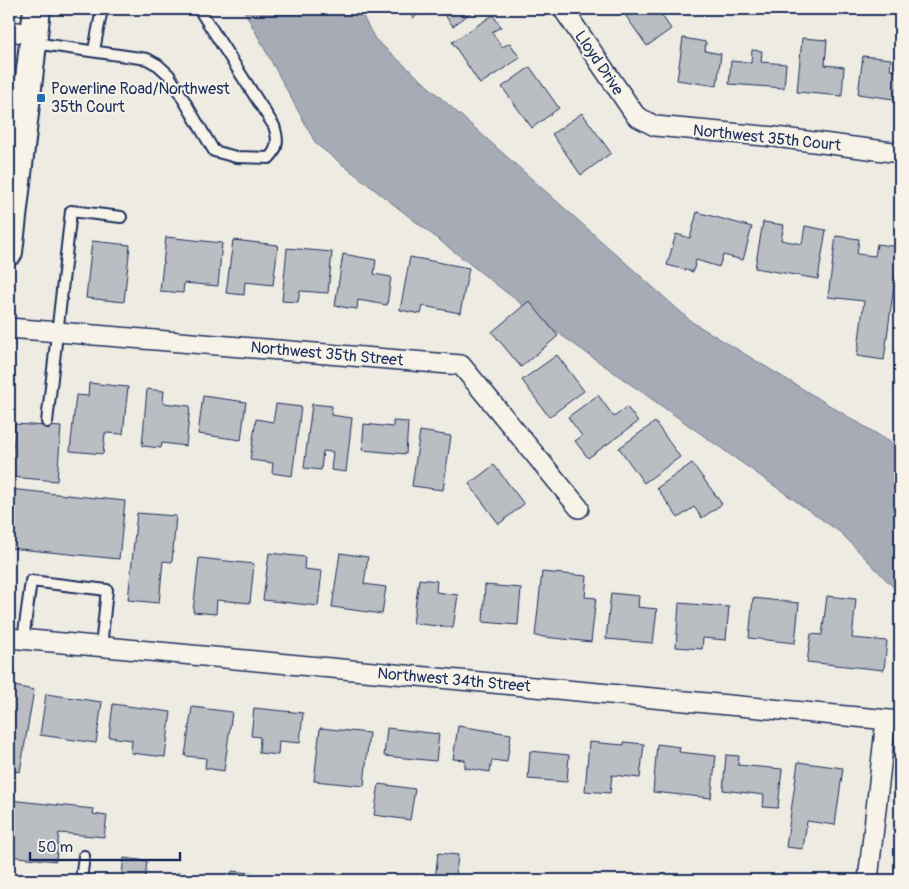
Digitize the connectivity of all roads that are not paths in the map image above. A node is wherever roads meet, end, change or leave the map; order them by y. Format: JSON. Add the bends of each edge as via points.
{"nodes":[{"id":1,"x":102,"y":9,"type":"edge"},
{"id":2,"x":199,"y":9,"type":"edge"},
{"id":3,"x":563,"y":9,"type":"edge"},
{"id":4,"x":35,"y":28,"type":"edge"},
{"id":5,"x":9,"y":31,"type":"edge"},
{"id":6,"x":94,"y":50,"type":"junction"},
{"id":7,"x":636,"y":116,"type":"joint"},
{"id":8,"x":900,"y":153,"type":"edge"},
{"id":9,"x":121,"y":216,"type":"dead end"},
{"id":10,"x":9,"y":252,"type":"edge"},
{"id":11,"x":9,"y":328,"type":"edge"},
{"id":12,"x":58,"y":332,"type":"junction"},
{"id":13,"x":47,"y":422,"type":"dead end"},
{"id":14,"x":579,"y":508,"type":"dead end"},
{"id":15,"x":16,"y":639,"type":"edge"},
{"id":16,"x":101,"y":647,"type":"junction"},
{"id":17,"x":893,"y":720,"type":"edge"},
{"id":18,"x":84,"y":856,"type":"dead end"},
{"id":19,"x":81,"y":880,"type":"edge"},
{"id":20,"x":868,"y":880,"type":"edge"}],
"edges":[{"from":1,"to":6,"type":"lane"},
{"from":2,"to":6,"type":"lane","via":[[274,126],[278,138],[274,153],[269,158],[236,157],[214,150],[169,75],[158,65],[132,56]]},
{"from":3,"to":7,"type":"street","name":"Lloyd Drive"},
{"from":4,"to":5,"type":"street"},
{"from":4,"to":6,"type":"lane"},
{"from":4,"to":10,"type":"main road"},
{"from":7,"to":8,"type":"street","name":"Northwest 35th Court","via":[[654,126]]},
{"from":9,"to":12,"type":"lane","via":[[71,211]]},
{"from":11,"to":12,"type":"street","name":"Northwest 35th Street"},
{"from":12,"to":13,"type":"lane"},
{"from":12,"to":14,"type":"street","name":"Northwest 35th Street","via":[[461,365]]},
{"from":15,"to":16,"type":"street","name":"Northwest 34th Street"},
{"from":15,"to":16,"type":"lane","via":[[31,581],[108,590]]},
{"from":16,"to":17,"type":"street","name":"Northwest 34th Street"},
{"from":17,"to":20,"type":"street"},
{"from":18,"to":19,"type":"lane"}]}
